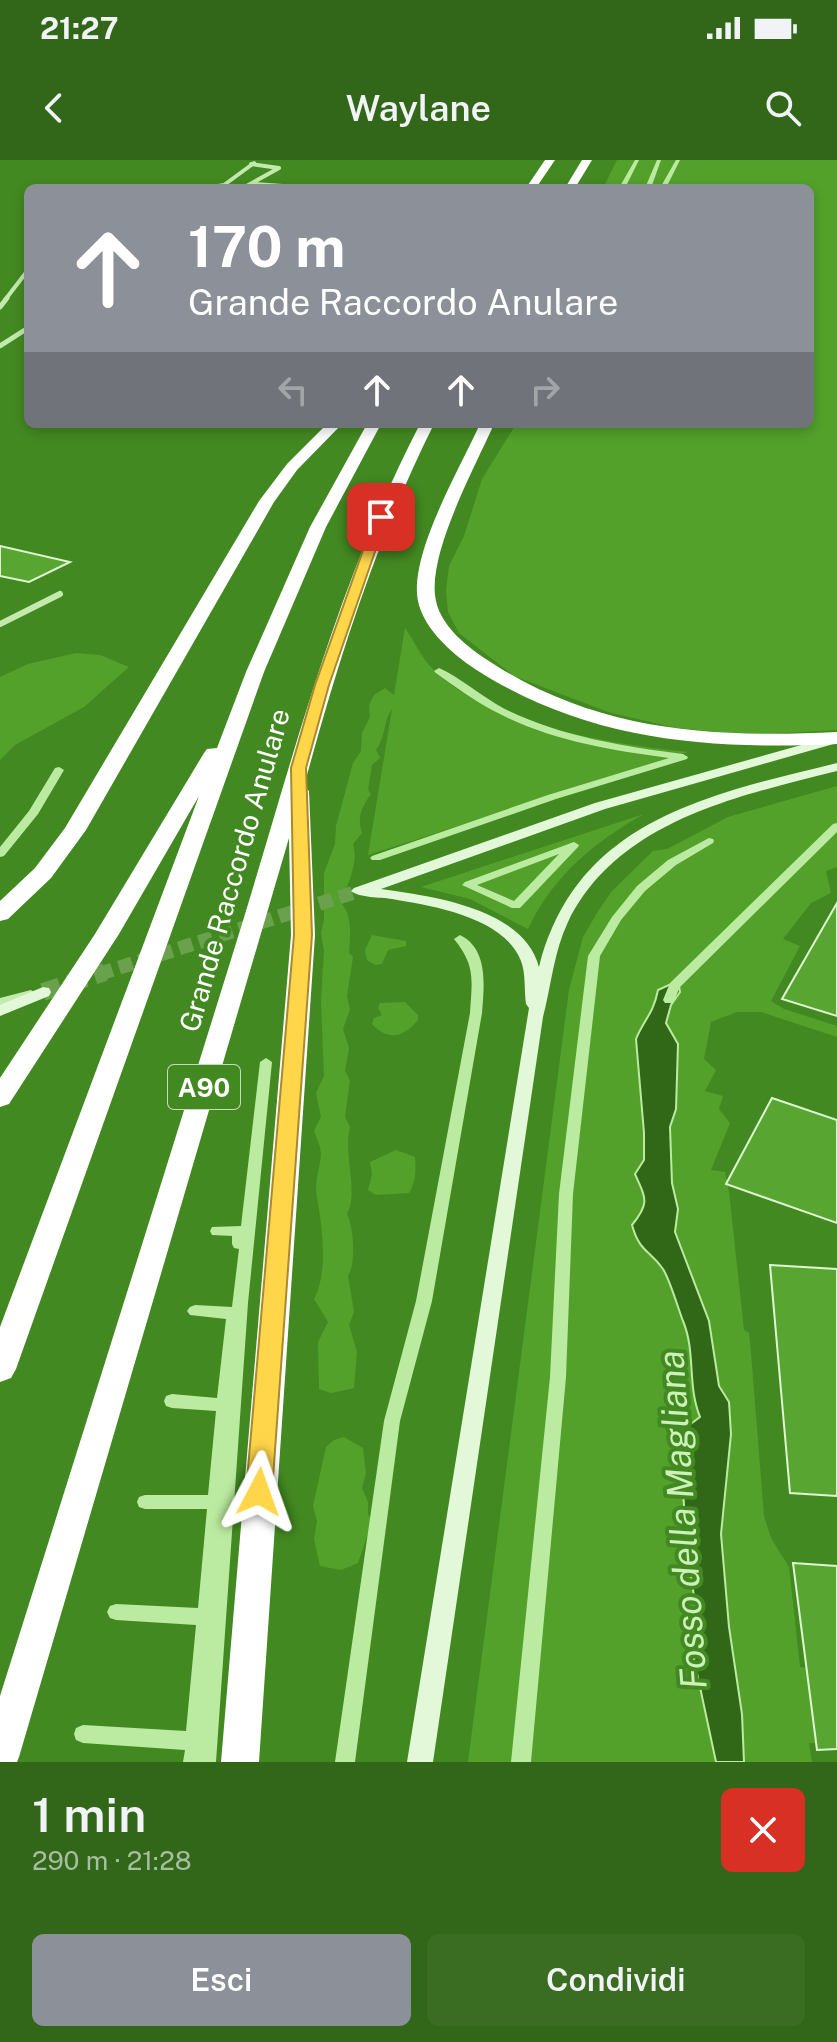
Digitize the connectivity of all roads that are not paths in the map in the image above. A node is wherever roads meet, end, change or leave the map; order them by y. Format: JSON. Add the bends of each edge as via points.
{"nodes":[{"id":1,"x":260,"y":160,"type":"edge"},
{"id":2,"x":550,"y":160,"type":"edge"},
{"id":3,"x":587,"y":160,"type":"edge"},
{"id":4,"x":251,"y":164,"type":"junction"},
{"id":5,"x":252,"y":183,"type":"joint"},
{"id":6,"x":226,"y":184,"type":"edge"},
{"id":7,"x":264,"y":184,"type":"edge"},
{"id":8,"x":534,"y":184,"type":"edge"},
{"id":9,"x":572,"y":184,"type":"edge"},
{"id":10,"x":24,"y":275,"type":"edge"},
{"id":11,"x":0,"y":307,"type":"edge"},
{"id":12,"x":24,"y":331,"type":"edge"},
{"id":13,"x":0,"y":346,"type":"edge"},
{"id":14,"x":331,"y":428,"type":"edge"},
{"id":15,"x":372,"y":428,"type":"edge"},
{"id":16,"x":425,"y":428,"type":"edge"},
{"id":17,"x":485,"y":428,"type":"edge"},
{"id":18,"x":60,"y":594,"type":"dead end"},
{"id":19,"x":0,"y":624,"type":"edge"},
{"id":20,"x":240,"y":710,"type":"junction"},
{"id":21,"x":837,"y":739,"type":"edge"},
{"id":22,"x":837,"y":767,"type":"edge"},
{"id":23,"x":298,"y":768,"type":"junction"},
{"id":24,"x":0,"y":914,"type":"edge"},
{"id":25,"x":43,"y":992,"type":"joint"},
{"id":26,"x":0,"y":1003,"type":"edge"},
{"id":27,"x":0,"y":1011,"type":"edge"},
{"id":28,"x":535,"y":1017,"type":"junction"},
{"id":29,"x":0,"y":1098,"type":"edge"},
{"id":30,"x":0,"y":1369,"type":"edge"},
{"id":31,"x":0,"y":1757,"type":"edge"},
{"id":32,"x":240,"y":1762,"type":"edge"},
{"id":33,"x":420,"y":1762,"type":"edge"}],
"edges":[{"from":1,"to":4,"type":"street"},
{"from":2,"to":8,"type":"highway"},
{"from":3,"to":9,"type":"highway"},
{"from":4,"to":5,"type":"street","via":[[279,168]]},
{"from":4,"to":6,"type":"street"},
{"from":5,"to":7,"type":"street"},
{"from":10,"to":11,"type":"street"},
{"from":12,"to":13,"type":"street"},
{"from":14,"to":24,"type":"highway","via":[[267,501],[75,830],[43,873]]},
{"from":15,"to":20,"type":"highway","name":"Grande Raccordo Anulare","via":[[318,527]]},
{"from":16,"to":23,"type":"highway","name":"Grande Raccordo Anulare","number":"A90","via":[[367,551]]},
{"from":17,"to":21,"type":"highway","via":[[428,568],[426,595],[434,617],[467,655],[533,696],[634,727],[742,741]]},
{"from":18,"to":19,"type":"street"},
{"from":20,"to":29,"type":"highway","via":[[107,934]]},
{"from":20,"to":30,"type":"highway","name":"Grande Raccordo Anulare"},
{"from":21,"to":28,"type":"main road","via":[[600,806],[359,891],[436,901],[494,924],[528,960]]},
{"from":22,"to":28,"type":"main road","via":[[698,806],[630,842],[570,904],[556,935]]},
{"from":23,"to":31,"type":"highway","name":"Grande Raccordo Anulare","number":"A90"},
{"from":23,"to":32,"type":"highway","via":[[303,935]]},
{"from":25,"to":26,"type":"street"},
{"from":25,"to":27,"type":"main road"},
{"from":28,"to":33,"type":"main road"}]}
